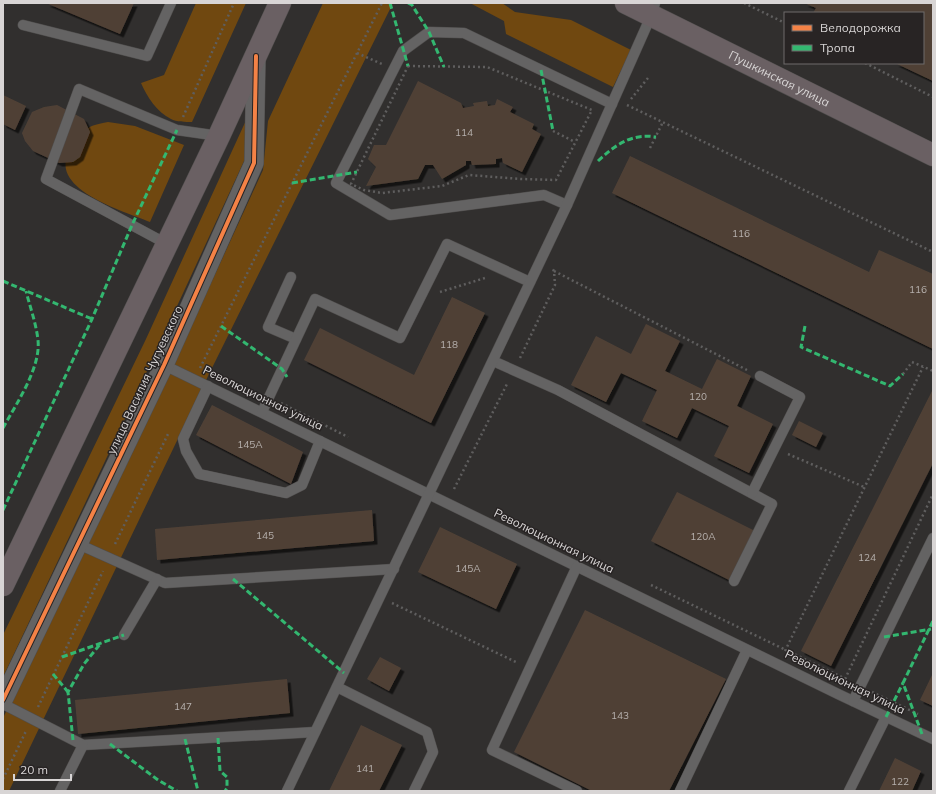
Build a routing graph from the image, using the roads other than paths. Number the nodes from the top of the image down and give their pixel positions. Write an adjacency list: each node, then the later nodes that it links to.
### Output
1 (171, 3): 5 (lane)
2 (280, 3): 6 (main road, улица Василия Чугуевского)
3 (626, 3): 4 (main road, Пушкинская улица)
4 (653, 9): 7 (lane); 9 (main road, Пушкинская улица)
5 (23, 25)
6 (256, 56): 8 (main road, улица Василия Чугуевского); 16 (street, улица Василия Чугуевского)
7 (613, 102): 10 (lane); 10 (lane)
8 (219, 136): 11 (main road, улица Василия Чугуевского); 11 (lane)
9 (933, 155)
10 (566, 208): 13 (lane)
11 (167, 244): 29 (main road, улица Василия Чугуевского)
12 (291, 277): 14 (lane)
13 (530, 282): 14 (lane); 15 (lane)
14 (296, 339): 19 (lane)
15 (493, 361): 21 (lane); 22 (lane)
16 (164, 365): 18 (lane, Революционная улица); 24 (street, улица Василия Чугуевского)
17 (760, 376): 21 (lane)
18 (208, 386): 19 (lane, Революционная улица); 20 (lane)
19 (262, 412): 20 (lane, Революционная улица)
20 (320, 441): 22 (lane, Революционная улица)
21 (752, 493): 28 (lane)
22 (429, 494): 25 (lane, Революционная улица); 26 (lane)
23 (933, 538): 34 (lane)
24 (78, 544): 27 (lane); 33 (street, улица Василия Чугуевского)
25 (577, 566): 31 (lane, Революционная улица); 43 (lane)
26 (394, 569): 27 (lane); 32 (lane)
27 (157, 579): 30 (lane)
28 (734, 581)
29 (3, 585)
30 (124, 635)
31 (747, 650): 34 (lane, Революционная улица); 44 (lane)
32 (337, 687): 37 (lane); 42 (lane)
33 (3, 700)
34 (853, 701): 36 (lane, Революционная улица)
35 (3, 704): 39 (lane)
36 (886, 717): 38 (lane, Революционная улица); 45 (lane)
37 (315, 732): 39 (lane); 41 (lane)
38 (933, 739)
39 (83, 745): 40 (lane)
40 (60, 791)
41 (287, 791)
42 (414, 791)
43 (577, 791)
44 (680, 791)
45 (849, 791)

